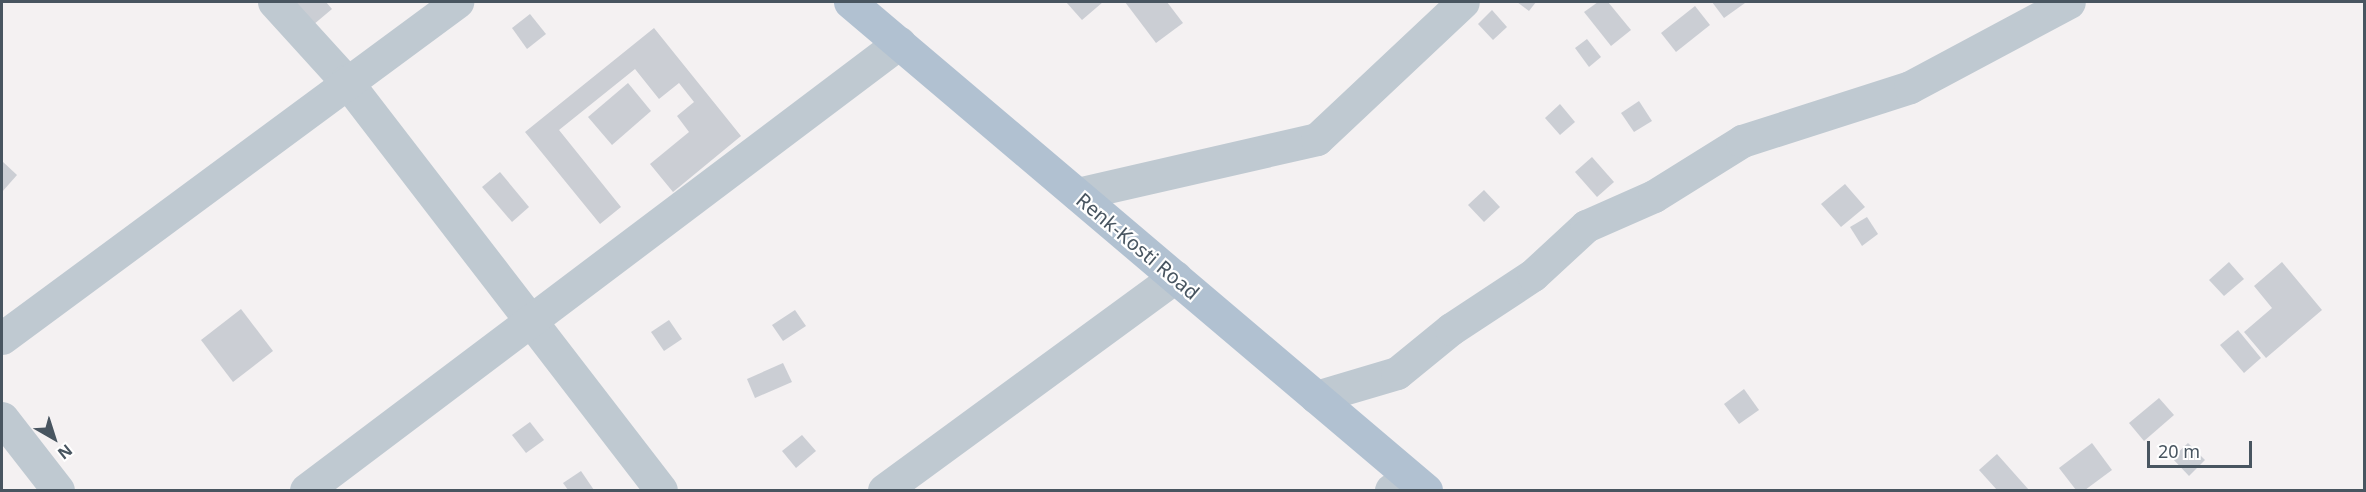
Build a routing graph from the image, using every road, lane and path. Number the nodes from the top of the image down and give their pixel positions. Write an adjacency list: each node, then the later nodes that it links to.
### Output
1 (274, 2): 7 (street)
2 (457, 2): 7 (street)
3 (850, 2): 6 (main road, Renk-Kosti Road)
4 (1463, 2): 8 (street)
5 (2068, 2): 12 (street)
6 (898, 43): 8 (main road, Renk-Kosti Road); 10 (street)
7 (346, 81): 10 (street); 11 (street)
8 (1077, 194): 9 (main road, Renk-Kosti Road)
9 (1175, 277): 12 (main road, Renk-Kosti Road); 18 (street)
10 (529, 320): 16 (street); 17 (street)
11 (2, 338)
12 (1316, 397): 14 (main road, Renk-Kosti Road)
13 (2, 418): 15 (street)
14 (1409, 486)
15 (58, 490)
16 (306, 490)
17 (661, 490)
18 (884, 490)

